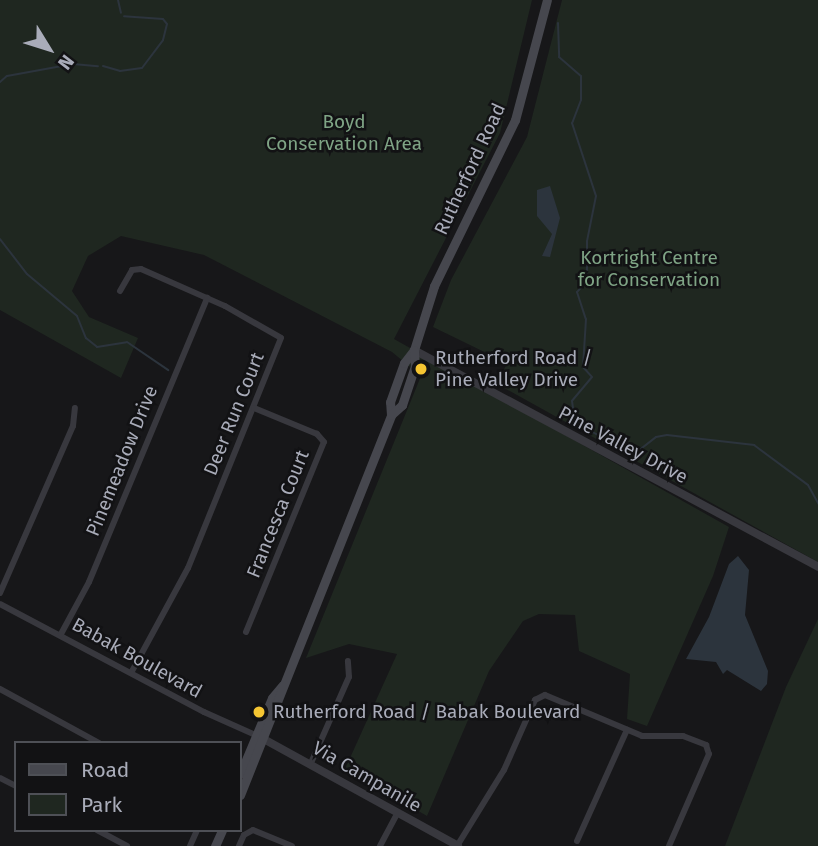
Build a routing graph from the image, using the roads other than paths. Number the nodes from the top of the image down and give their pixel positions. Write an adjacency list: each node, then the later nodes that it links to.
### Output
1 (547, 0): 4 (main road, Rutherford Road)
2 (120, 290): 3 (street, Deer Run Court)
3 (207, 298): 6 (street, Deer Run Court); 11 (street, Pinemeadow Drive)
4 (414, 350): 7 (street, Pine Valley Drive); 16 (main road, Rutherford Road)
5 (75, 408): 8 (street)
6 (254, 408): 10 (street, Francesca Court); 13 (street, Deer Run Court)
7 (818, 567)
8 (0, 593)
9 (0, 604): 11 (street, Babak Boulevard)
10 (246, 632)
11 (61, 634): 13 (street, Babak Boulevard)
12 (348, 661): 18 (street)
13 (131, 673): 16 (street, Babak Boulevard)
14 (0, 689): 17 (street)
15 (627, 730): 23 (street); 28 (street); 29 (street)
16 (260, 737): 18 (street, Via Campanile); 19 (main road, Rutherford Road); 20 (main road, Rutherford Road)
17 (95, 741)
18 (311, 763): 21 (street, Via Campanile)
19 (242, 770)
20 (242, 789)
21 (397, 814): 27 (street); 28 (street, Via Campanile)
22 (101, 832): 24 (street)
23 (578, 841)
24 (127, 846)
25 (239, 846): 26 (street)
26 (292, 846)
27 (380, 846)
28 (458, 846)
29 (669, 846)

